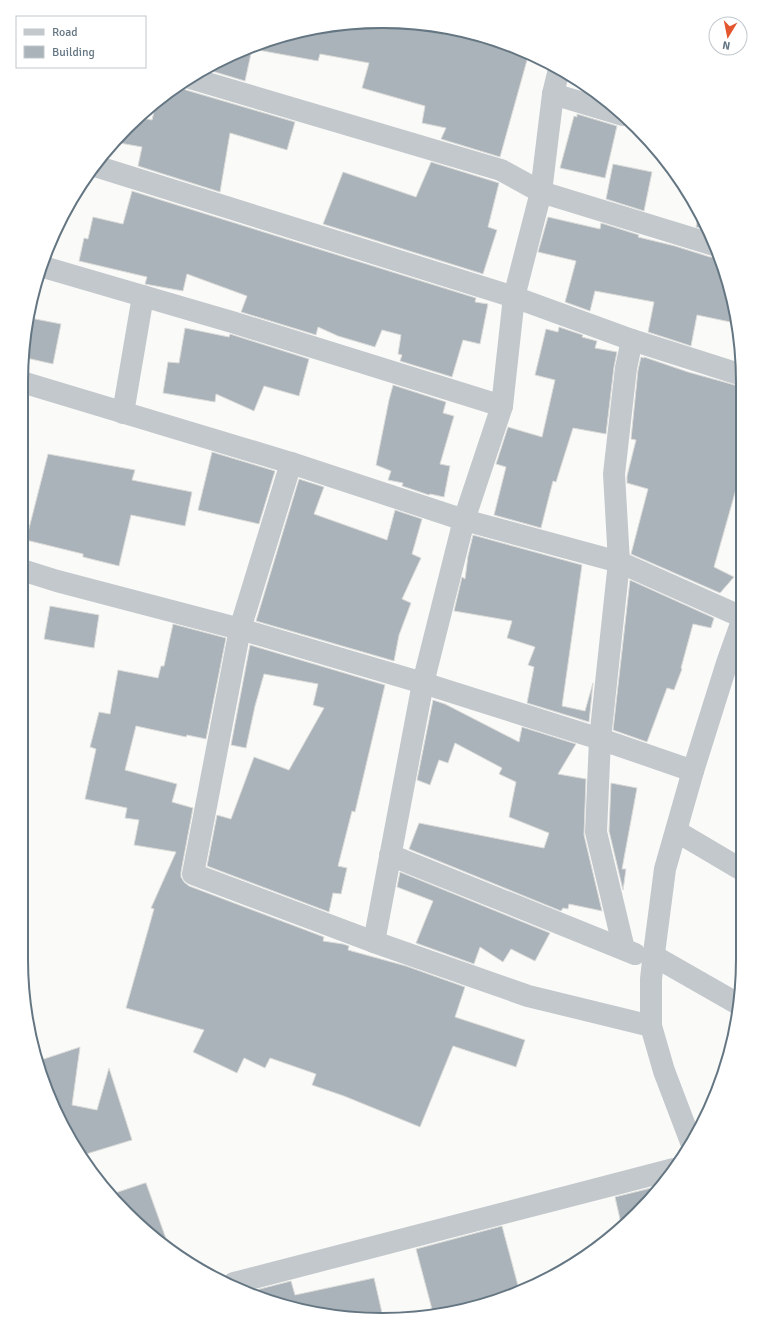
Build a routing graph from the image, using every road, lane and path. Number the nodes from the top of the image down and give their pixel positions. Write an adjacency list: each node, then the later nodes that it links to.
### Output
1 (558, 74): 3 (street)
2 (197, 80): 6 (street)
3 (553, 94): 4 (street); 6 (street)
4 (609, 111)
5 (100, 168): 10 (street)
6 (541, 192): 7 (street); 10 (street)
7 (707, 243)
8 (47, 268): 9 (street)
9 (143, 296): 14 (street); 15 (street)
10 (514, 297): 11 (street); 14 (street)
11 (632, 340): 12 (street); 18 (street)
12 (736, 373)
13 (28, 384): 15 (street)
14 (502, 406): 17 (street)
15 (123, 413): 16 (street)
16 (290, 463): 17 (street); 21 (street)
17 (464, 520): 18 (street); 23 (street)
18 (619, 562): 20 (street); 24 (street)
19 (28, 572): 21 (street)
20 (736, 614)
21 (240, 629): 23 (street); 29 (street)
22 (736, 638): 25 (street)
23 (423, 683): 24 (street); 27 (street)
24 (600, 739): 25 (street); 30 (street)
25 (693, 771): 26 (street)
26 (676, 832): 28 (street); 31 (street)
27 (390, 855): 29 (street); 30 (street)
28 (736, 867)
29 (374, 942): 33 (street)
30 (624, 949): 31 (street)
31 (653, 958): 32 (street); 33 (street)
32 (733, 1001)
33 (650, 1026): 34 (street)
34 (689, 1136)
35 (666, 1171): 36 (street)
36 (238, 1282)

